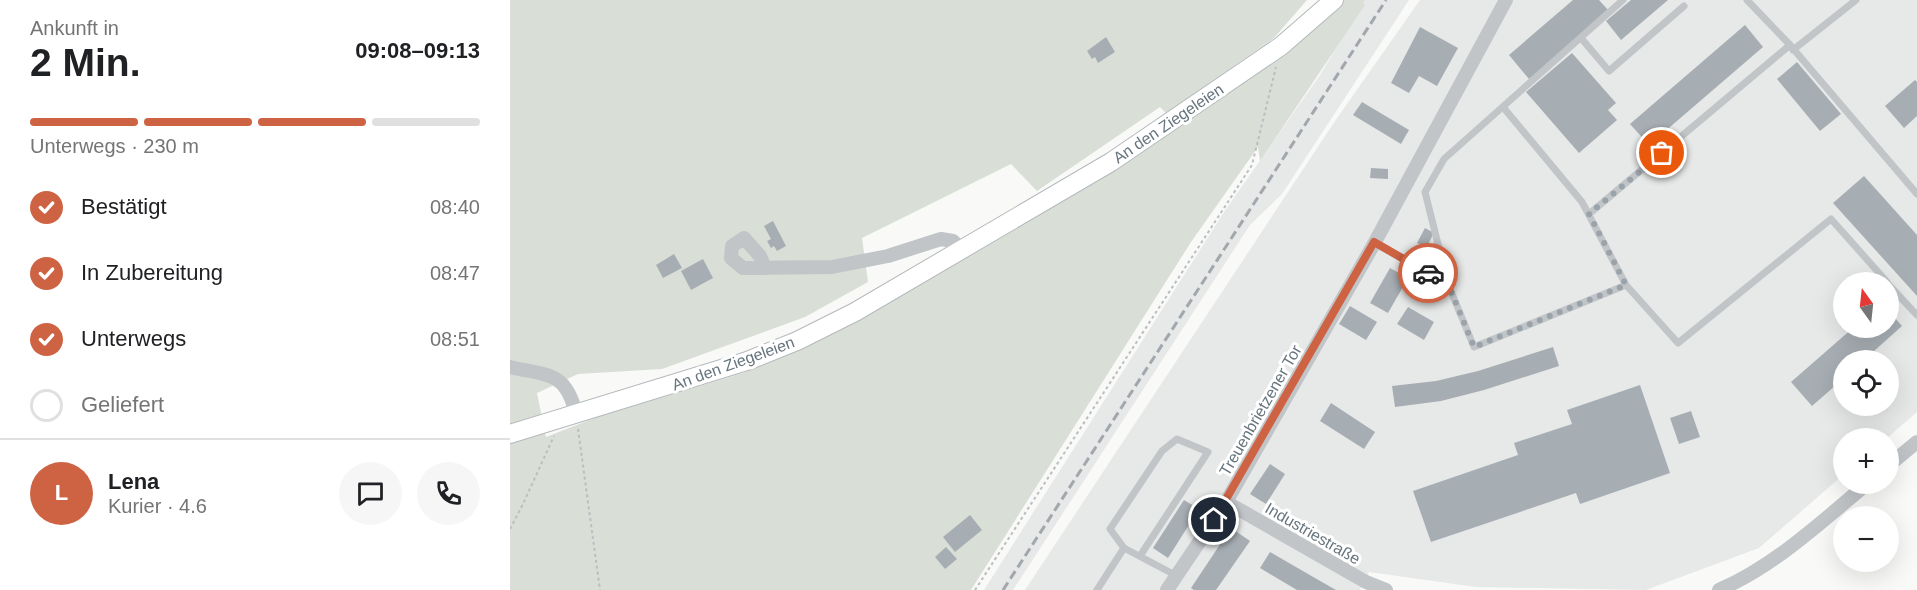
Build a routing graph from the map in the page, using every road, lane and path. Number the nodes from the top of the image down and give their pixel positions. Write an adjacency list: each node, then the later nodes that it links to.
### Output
1 (1334, 0): 8 (street, An den Ziegeleien)
2 (1506, 0): 13 (street, Treuenbrietzener Tor)
3 (1623, 0): 7 (lane)
4 (1747, 0): 9 (lane)
5 (1856, 0): 9 (lane)
6 (1684, 6): 7 (lane)
7 (1581, 38): 10 (lane)
8 (1281, 46): 14 (street, An den Ziegeleien); 34 (path)
9 (1791, 48): 11 (lane); 12 (lane)
10 (1503, 107): 12 (lane); 17 (lane)
11 (1917, 194)
12 (1589, 214): 18 (lane)
13 (1374, 242): 17 (lane); 27 (street, Treuenbrietzener Tor)
14 (962, 250): 15 (street); 22 (street, An den Ziegeleien)
15 (765, 268)
16 (1878, 272): 18 (lane)
17 (1448, 284): 18 (lane)
18 (1626, 285)
19 (1899, 295): 20 (lane)
20 (1917, 315)
21 (510, 367): 22 (street)
22 (569, 416): 23 (street, An den Ziegeleien); 28 (path); 33 (path)
23 (510, 434)
24 (1917, 442): 25 (street)
25 (1899, 457)
26 (1855, 494): 38 (street)
27 (1226, 502): 31 (street, Treuenbrietzener Tor); 32 (street, Industriestraße)
28 (510, 529)
29 (1124, 548): 30 (lane); 30 (lane); 35 (lane)
30 (1140, 556): 31 (lane)
31 (1177, 576): 36 (street, Treuenbrietzener Tor)
32 (1364, 586): 37 (street, Industriestraße)
33 (600, 590)
34 (975, 590)
35 (1097, 590)
36 (1167, 590)
37 (1386, 590)
38 (1719, 590)

